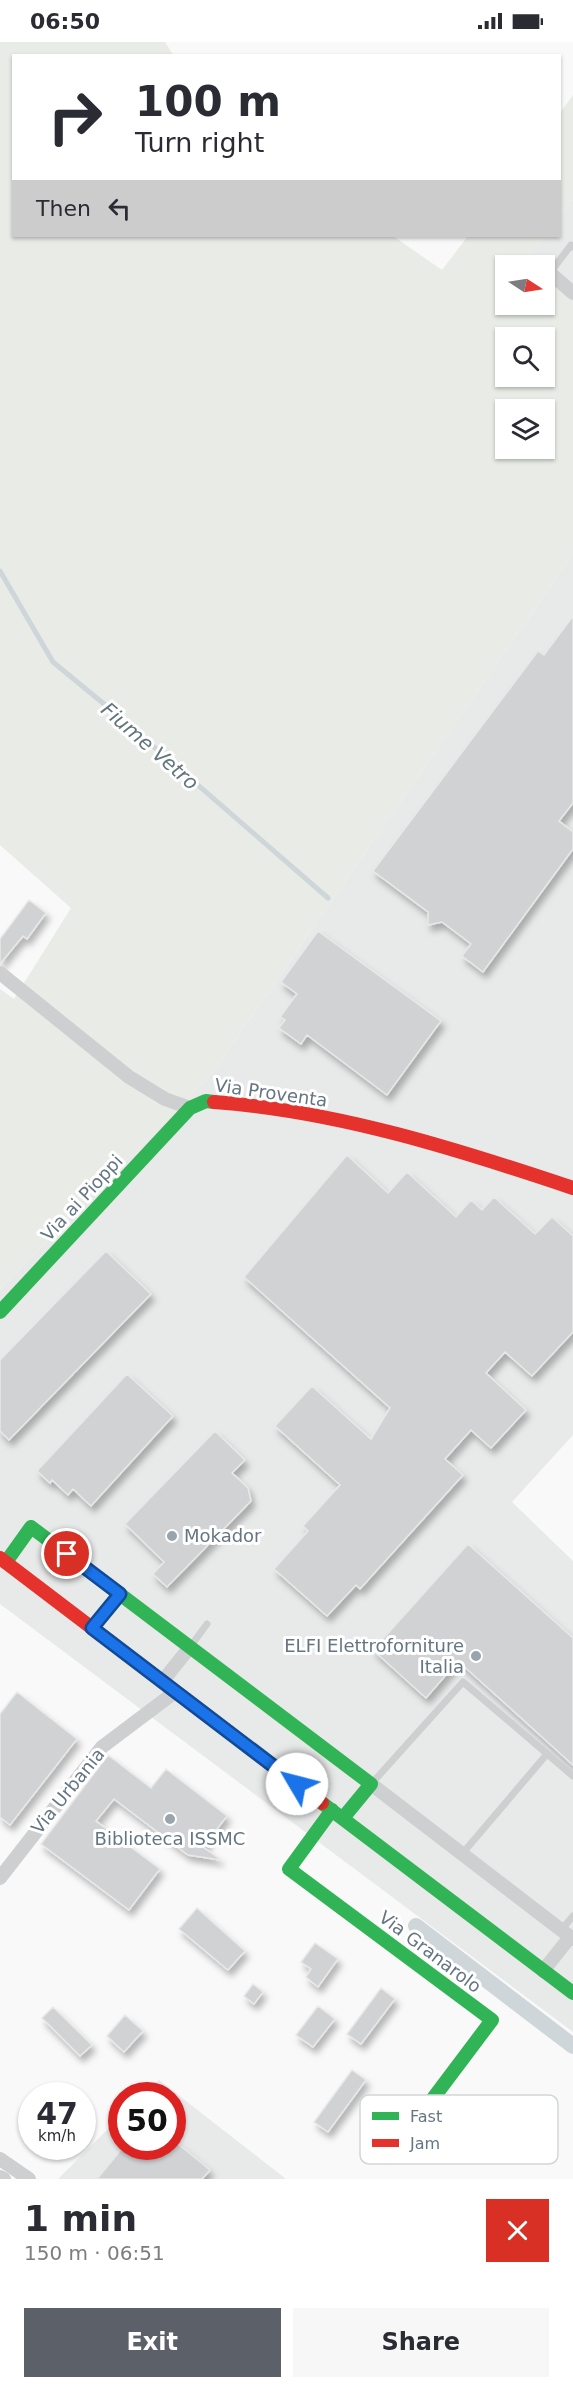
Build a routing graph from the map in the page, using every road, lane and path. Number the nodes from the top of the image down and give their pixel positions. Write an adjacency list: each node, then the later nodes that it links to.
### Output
1 (573, 247): 2 (lane)
2 (555, 266)
3 (555, 277): 4 (street)
4 (573, 293)
5 (0, 973): 6 (street, Via Proventa)
6 (190, 1108): 7 (street, Via Proventa); 8 (street, Via ai Pioppi)
7 (573, 1188)
8 (0, 1312)
9 (3, 1560): 10 (street); 12 (street)
10 (120, 1594): 12 (street); 13 (street)
11 (207, 1624): 13 (lane)
12 (92, 1628): 14 (street)
13 (190, 1647): 14 (street); 18 (street)
14 (162, 1682): 15 (street)
15 (175, 1692): 19 (street); 21 (street, Via Urbania)
16 (547, 1754): 17 (lane); 18 (lane); 20 (lane)
17 (573, 1776)
18 (371, 1784): 19 (street, Via Granarolo); 20 (street)
19 (338, 1814): 24 (street); 26 (street, Via Granarolo)
20 (462, 1854): 23 (street)
21 (0, 1878)
22 (573, 1916): 23 (lane)
23 (568, 1935): 24 (street)
24 (543, 1971): 25 (street)
25 (573, 1993)
26 (436, 2095)
27 (0, 2159): 28 (street)
28 (29, 2179)

